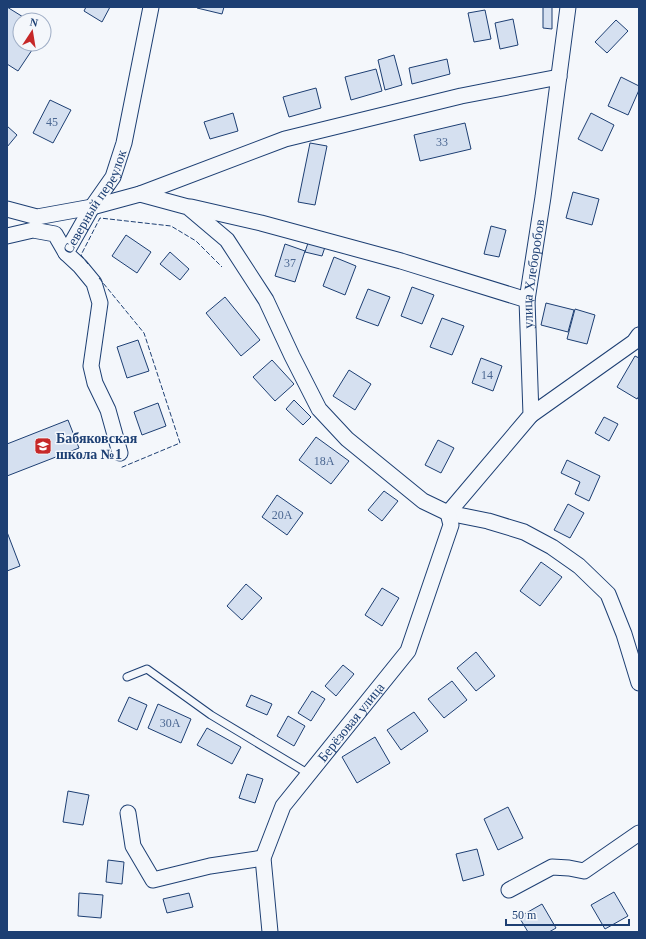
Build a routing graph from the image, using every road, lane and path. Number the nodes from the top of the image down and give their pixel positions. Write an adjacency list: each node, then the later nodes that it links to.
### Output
1 (151, 7): 6 (street, Северный переулок)
2 (568, 7): 3 (street, улица Хлеборобов)
3 (559, 77): 4 (street); 11 (street, улица Хлеборобов)
4 (140, 194): 5 (street); 6 (street)
5 (188, 207): 11 (street); 15 (street)
6 (92, 208): 8 (street); 10 (street, Северный переулок)
7 (7, 209): 8 (street)
8 (37, 217): 9 (street)
9 (7, 235): 10 (street)
10 (66, 253): 14 (street, Северный переулок)
11 (527, 300): 13 (street, улица Хлеборобов)
12 (639, 335): 13 (street)
13 (531, 415): 15 (street)
14 (120, 453)
15 (448, 513): 17 (street); 18 (street, Берёзовая улица)
16 (127, 677): 18 (lane)
17 (639, 683)
18 (309, 774): 21 (street, Берёзовая улица)
19 (128, 813): 21 (street)
20 (639, 833): 22 (street)
21 (263, 858): 23 (street, Берёзовая улица)
22 (509, 890)
23 (270, 932)

